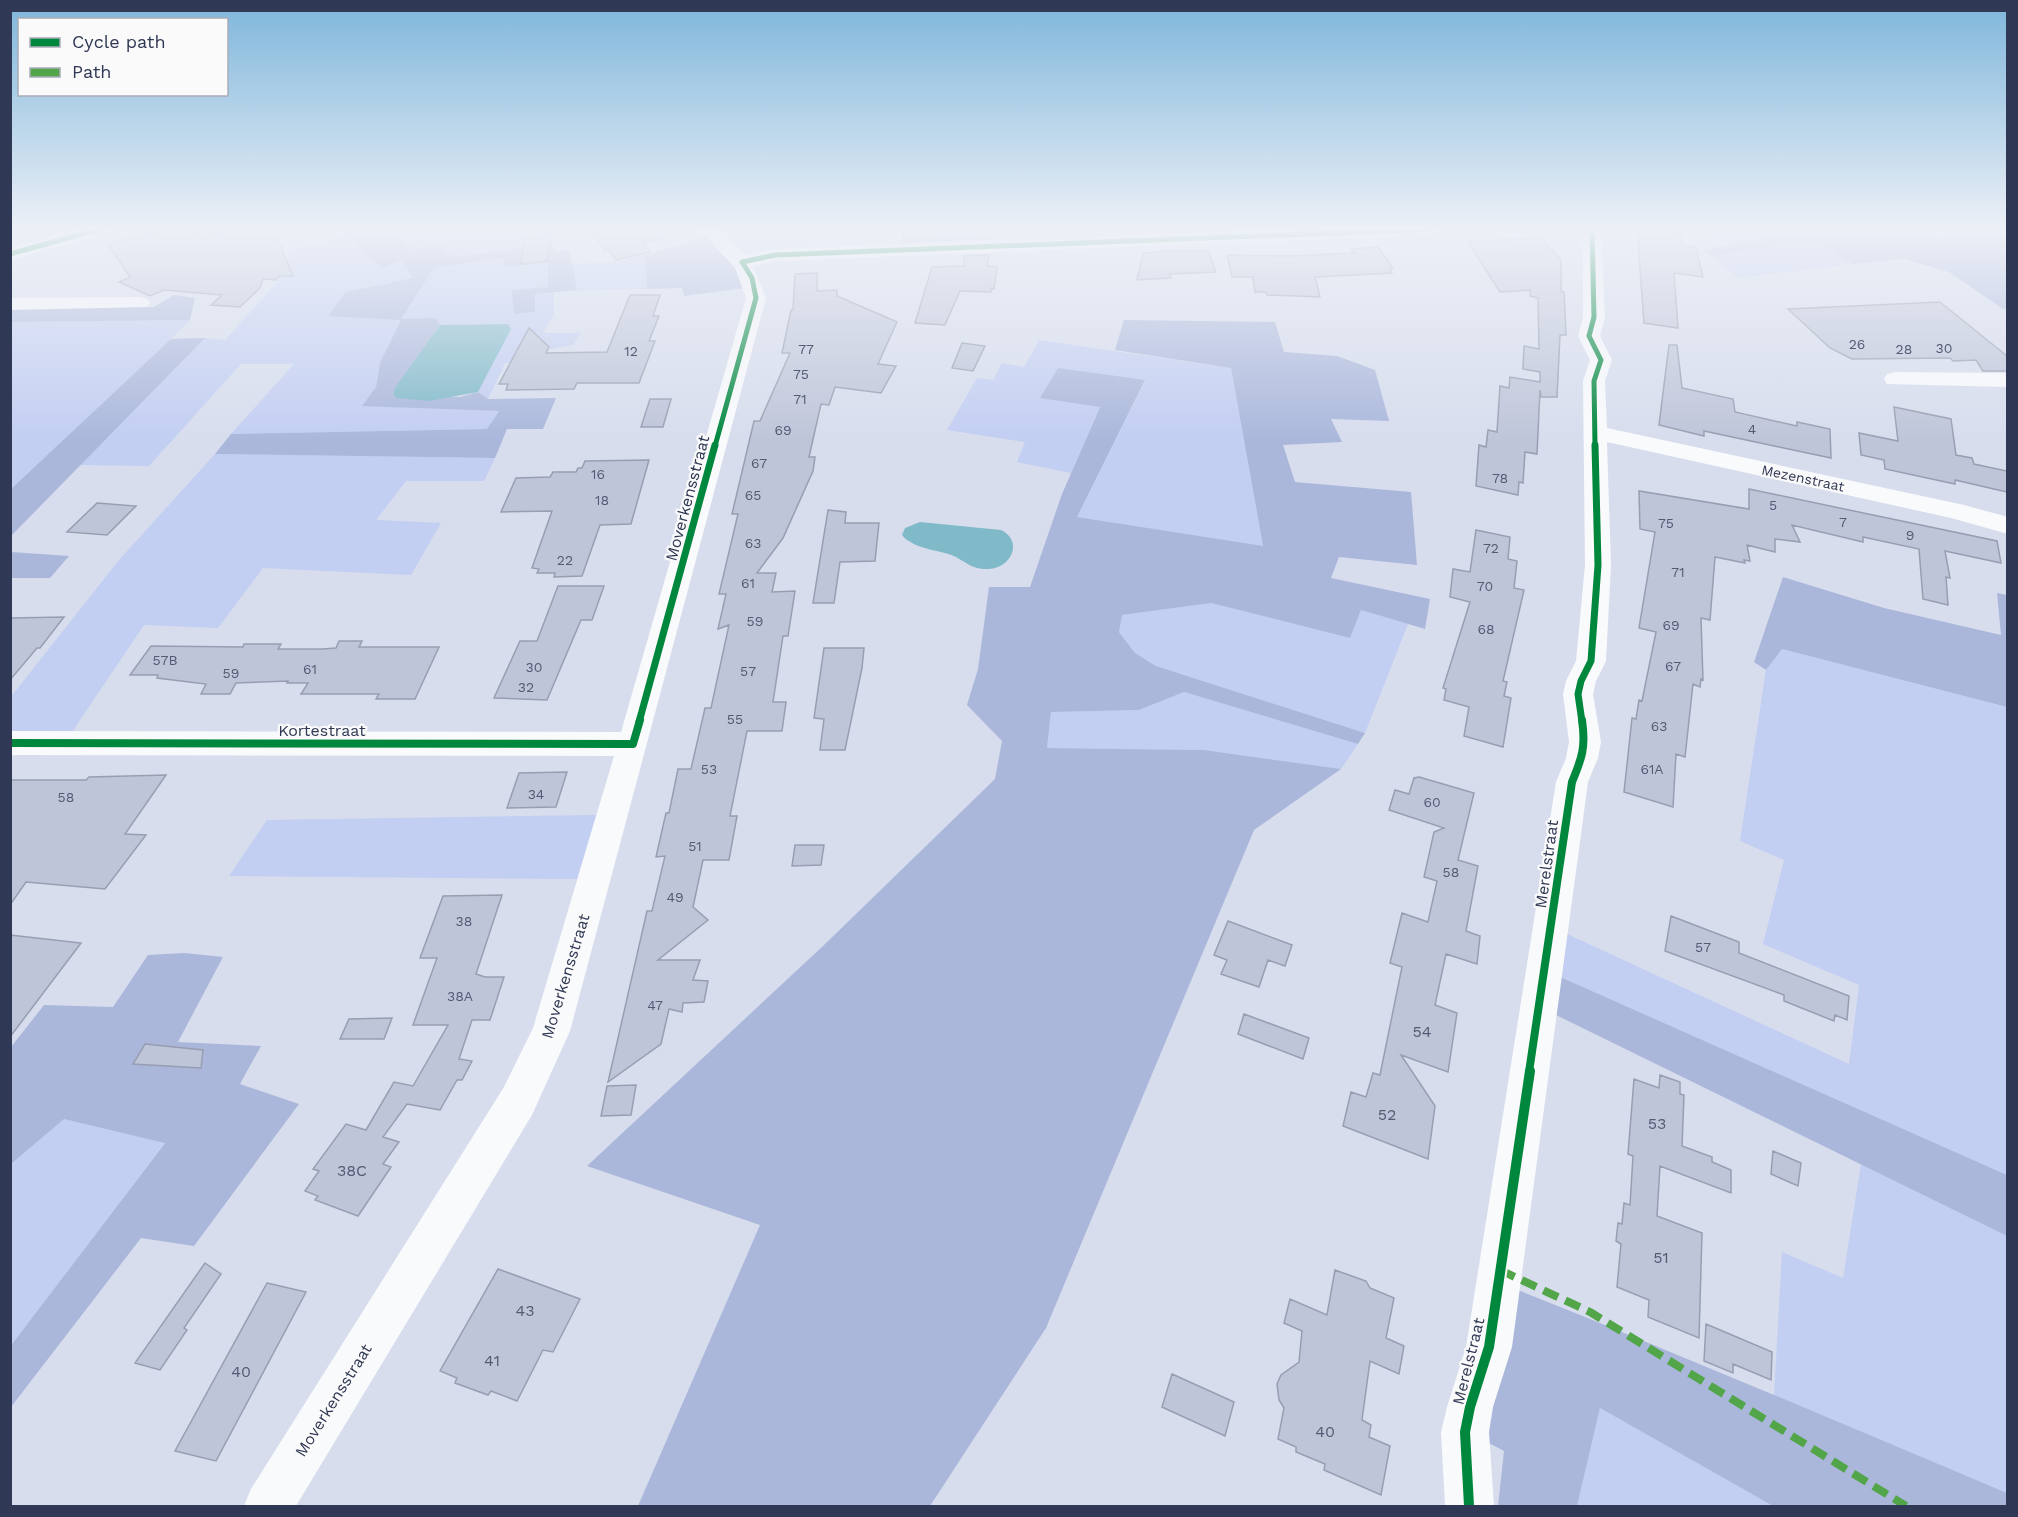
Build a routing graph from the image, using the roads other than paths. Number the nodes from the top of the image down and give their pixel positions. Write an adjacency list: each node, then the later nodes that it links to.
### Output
1 (756, 300): 10 (street, Moverkensstraat)
2 (1594, 300): 7 (street, Merelstraat)
3 (140, 303): 4 (street)
4 (10, 304)
5 (1895, 379): 6 (street)
6 (2007, 380)
7 (1597, 432): 8 (street, Mezenstraat); 12 (street, Merelstraat)
8 (2007, 526)
9 (10, 743): 10 (street, Kortestraat)
10 (633, 744): 11 (street, Moverkensstraat)
11 (268, 1506)
12 (1469, 1506)

